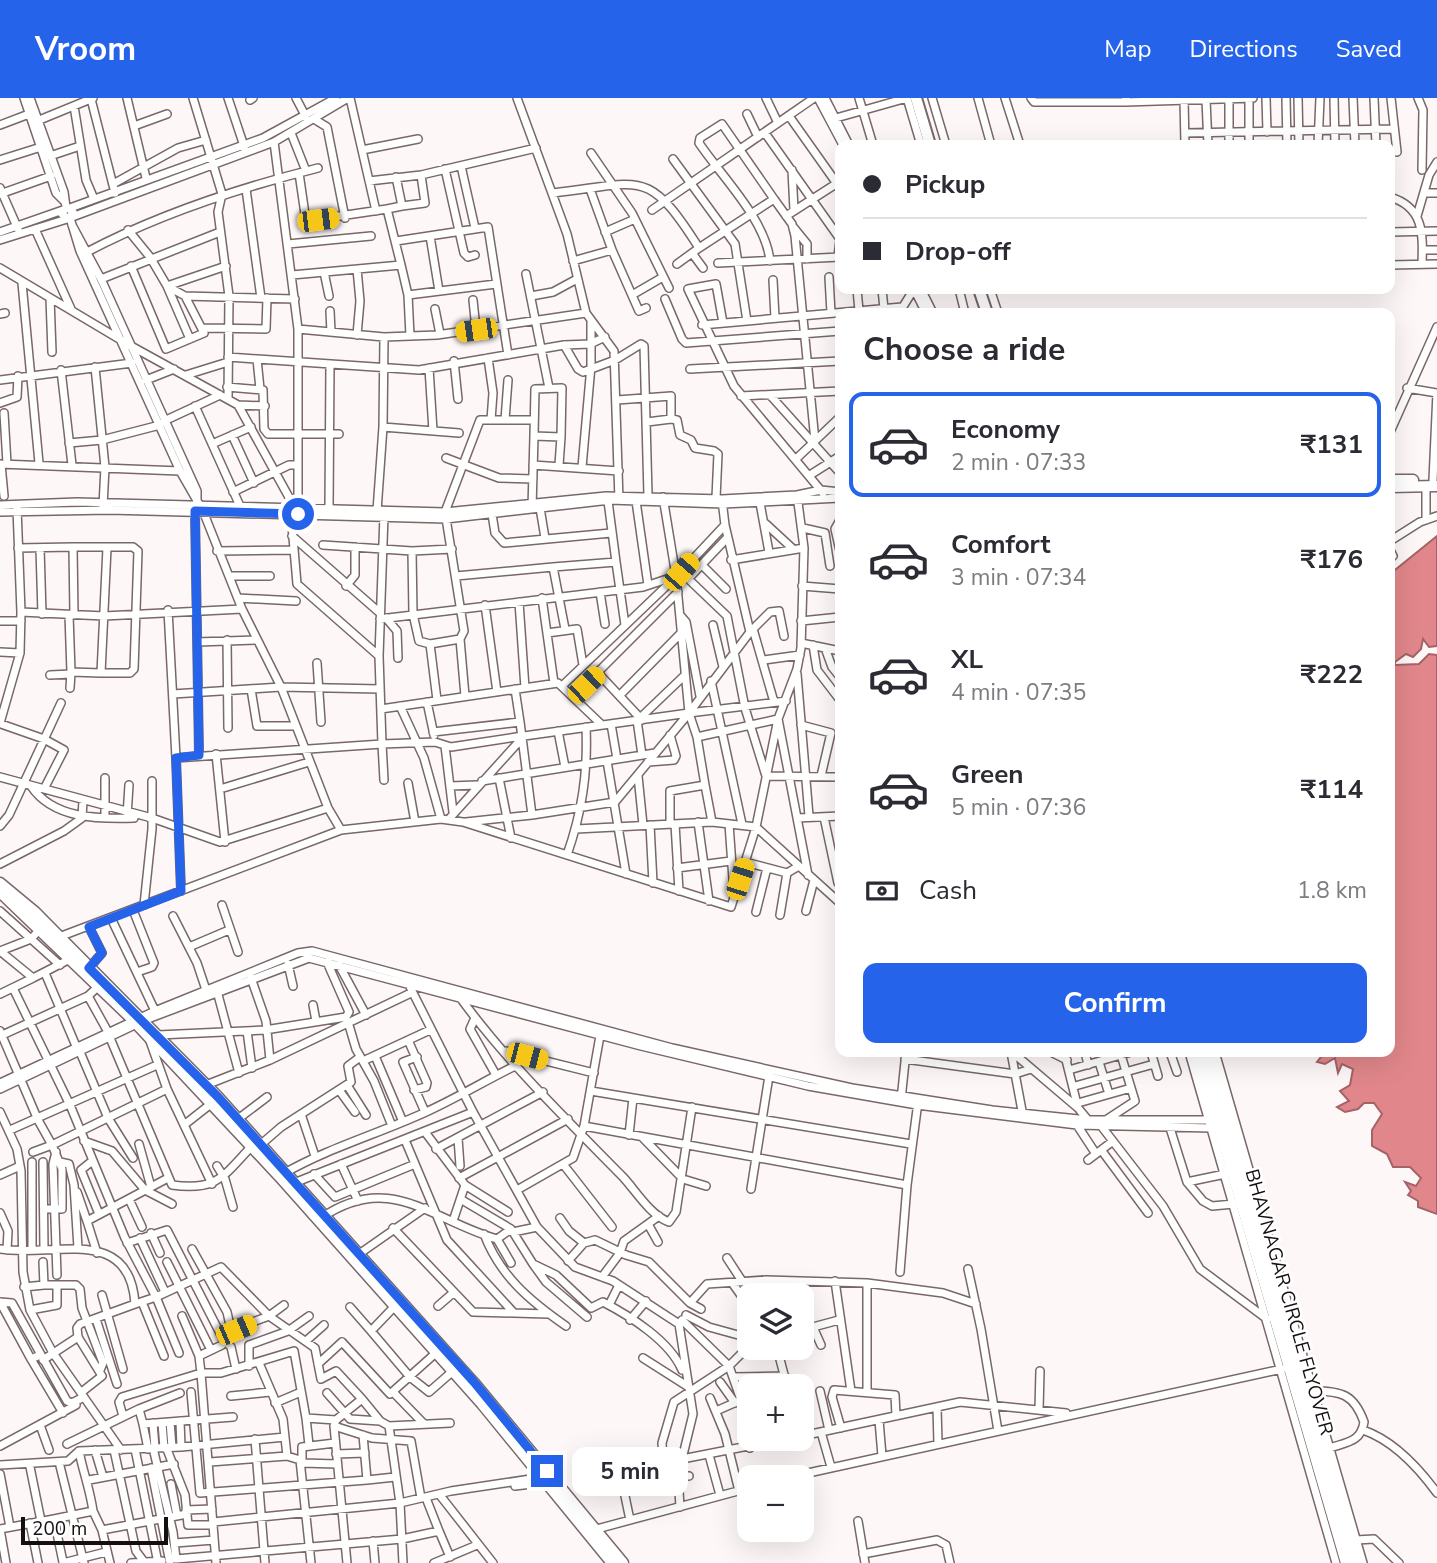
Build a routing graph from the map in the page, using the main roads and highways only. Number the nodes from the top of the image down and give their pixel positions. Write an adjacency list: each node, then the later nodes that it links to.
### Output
1 (916, 98): 3 (highway)
2 (924, 98): 4 (highway)
3 (929, 140)
4 (936, 140)
5 (1395, 480): 6 (main road)
6 (1433, 483): 7 (main road)
7 (1395, 487)
8 (0, 883): 10 (main road)
9 (0, 892): 10 (main road)
10 (101, 984): 11 (main road)
11 (153, 1036): 14 (main road); 14 (main road)
12 (1198, 1057): 22 (highway, BHAVNAGAR CIRCLE FLYOVER)
13 (1208, 1057): 23 (highway, BHAVNAGAR CIRCLE FLYOVER)
14 (256, 1147): 15 (main road)
15 (282, 1174): 16 (main road); 16 (main road)
16 (321, 1218): 17 (main road); 17 (main road)
17 (439, 1350): 18 (main road); 18 (main road)
18 (476, 1391): 19 (main road)
19 (590, 1530): 20 (main road); 21 (main road)
20 (612, 1563)
21 (624, 1563)
22 (1346, 1563)
23 (1355, 1563)

